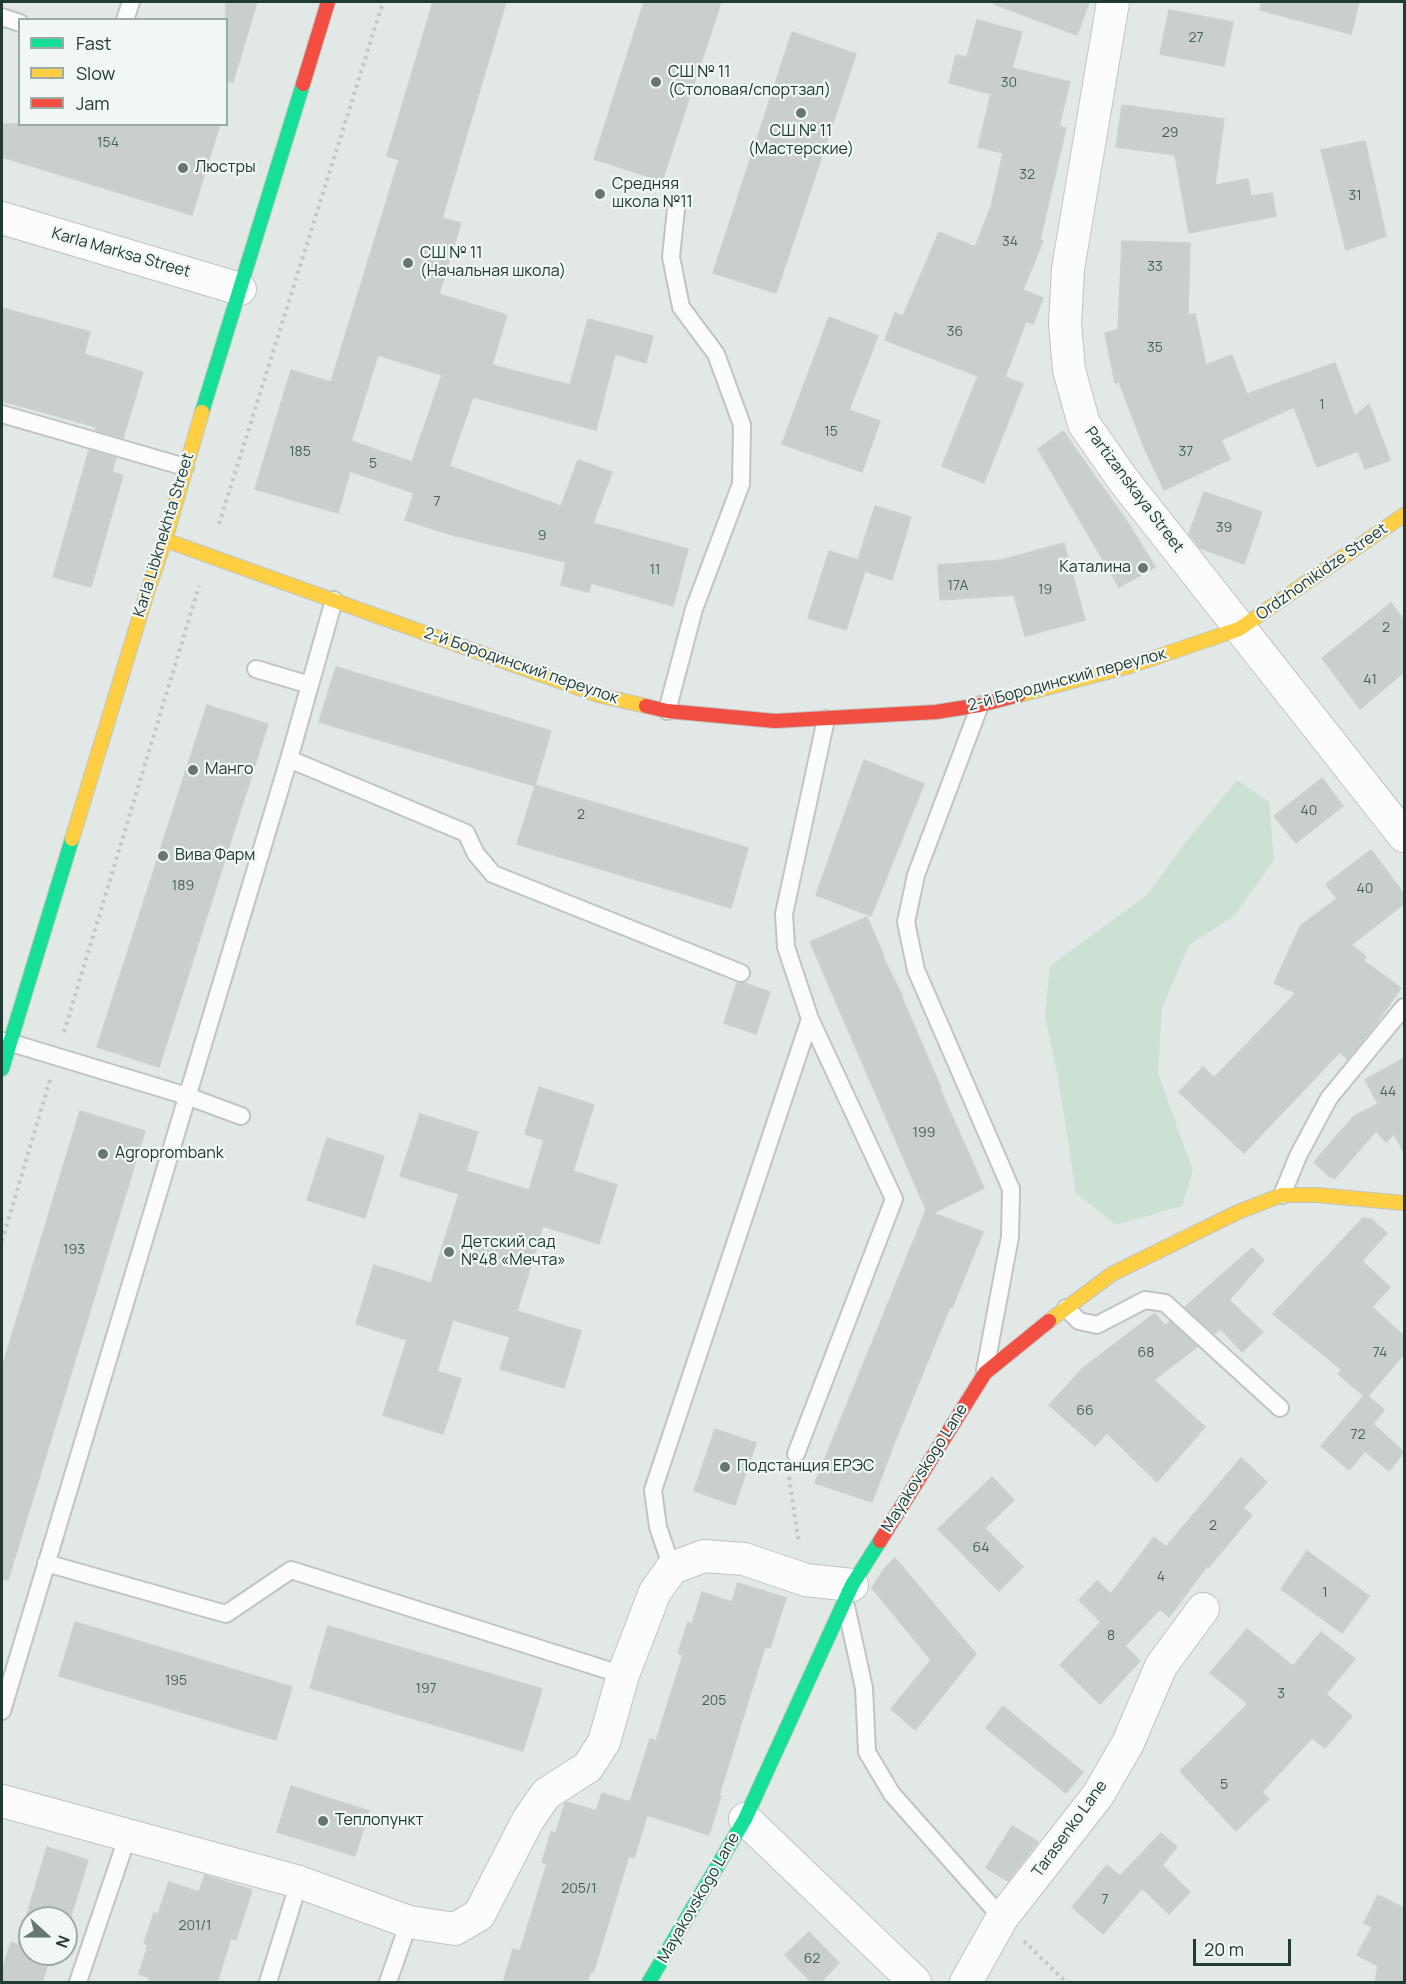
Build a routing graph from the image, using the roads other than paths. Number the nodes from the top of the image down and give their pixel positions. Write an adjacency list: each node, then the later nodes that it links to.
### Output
1 (131, 2): 5 (lane)
2 (328, 2): 9 (street, Karla Libknekhta Street)
3 (1113, 2): 15 (street, Partizanskaya Street)
4 (2, 17): 6 (lane)
5 (126, 18)
6 (18, 21)
7 (676, 209): 19 (lane)
8 (2, 218): 9 (street, Karla Marksa Street)
9 (240, 289): 11 (street, Karla Libknekhta Street)
10 (2, 414): 11 (lane)
11 (185, 467): 13 (street, Karla Libknekhta Street)
12 (1404, 515): 15 (street, Ordzhonikidze Street)
13 (165, 540): 14 (street, 2-й Бородинский переулок); 26 (street, Karla Libknekhta Street)
14 (334, 600): 17 (lane); 19 (street, 2-й Бородинский переулок)
15 (1239, 629): 18 (street, 2-й Бородинский переулок); 22 (street, Partizanskaya Street)
16 (256, 669): 17 (lane)
17 (310, 685): 21 (lane)
18 (980, 705): 20 (street, 2-й Бородинский переулок); 33 (lane)
19 (667, 711): 20 (street, 2-й Бородинский переулок)
20 (826, 719): 25 (lane)
21 (289, 759): 23 (lane); 28 (lane)
22 (1404, 836)
23 (741, 973)
24 (1404, 1007): 30 (lane)
25 (810, 1019): 35 (lane); 37 (lane)
26 (5, 1042): 27 (street, Karla Libknekhta Street); 28 (lane)
27 (2, 1069)
28 (187, 1096): 29 (lane); 36 (lane)
29 (241, 1116)
30 (1282, 1195): 31 (street, Mayakovskogo Lane); 32 (street, Mayakovskogo Lane)
31 (1404, 1203)
32 (1066, 1308): 33 (street, Mayakovskogo Lane); 34 (lane)
33 (985, 1373): 38 (street, Mayakovskogo Lane)
34 (1280, 1408)
35 (796, 1454)
36 (46, 1563): 40 (lane); 41 (lane)
37 (672, 1568): 38 (street); 40 (street)
38 (849, 1594): 43 (street, Mayakovskogo Lane); 46 (lane)
39 (1203, 1609): 46 (street, Tarasenko Lane)
40 (623, 1675): 47 (street)
41 (2, 1711)
42 (2, 1801): 44 (street)
43 (745, 1819): 51 (street, Mayakovskogo Lane); 52 (street)
44 (128, 1835): 45 (street); 48 (lane)
45 (299, 1882): 47 (street); 49 (lane)
46 (1002, 1918): 53 (street, Tarasenko Lane)
47 (410, 1922): 50 (lane)
48 (78, 1983)
49 (268, 1983)
50 (388, 1983)
51 (649, 1983)
52 (915, 1983)
53 (966, 1983)

